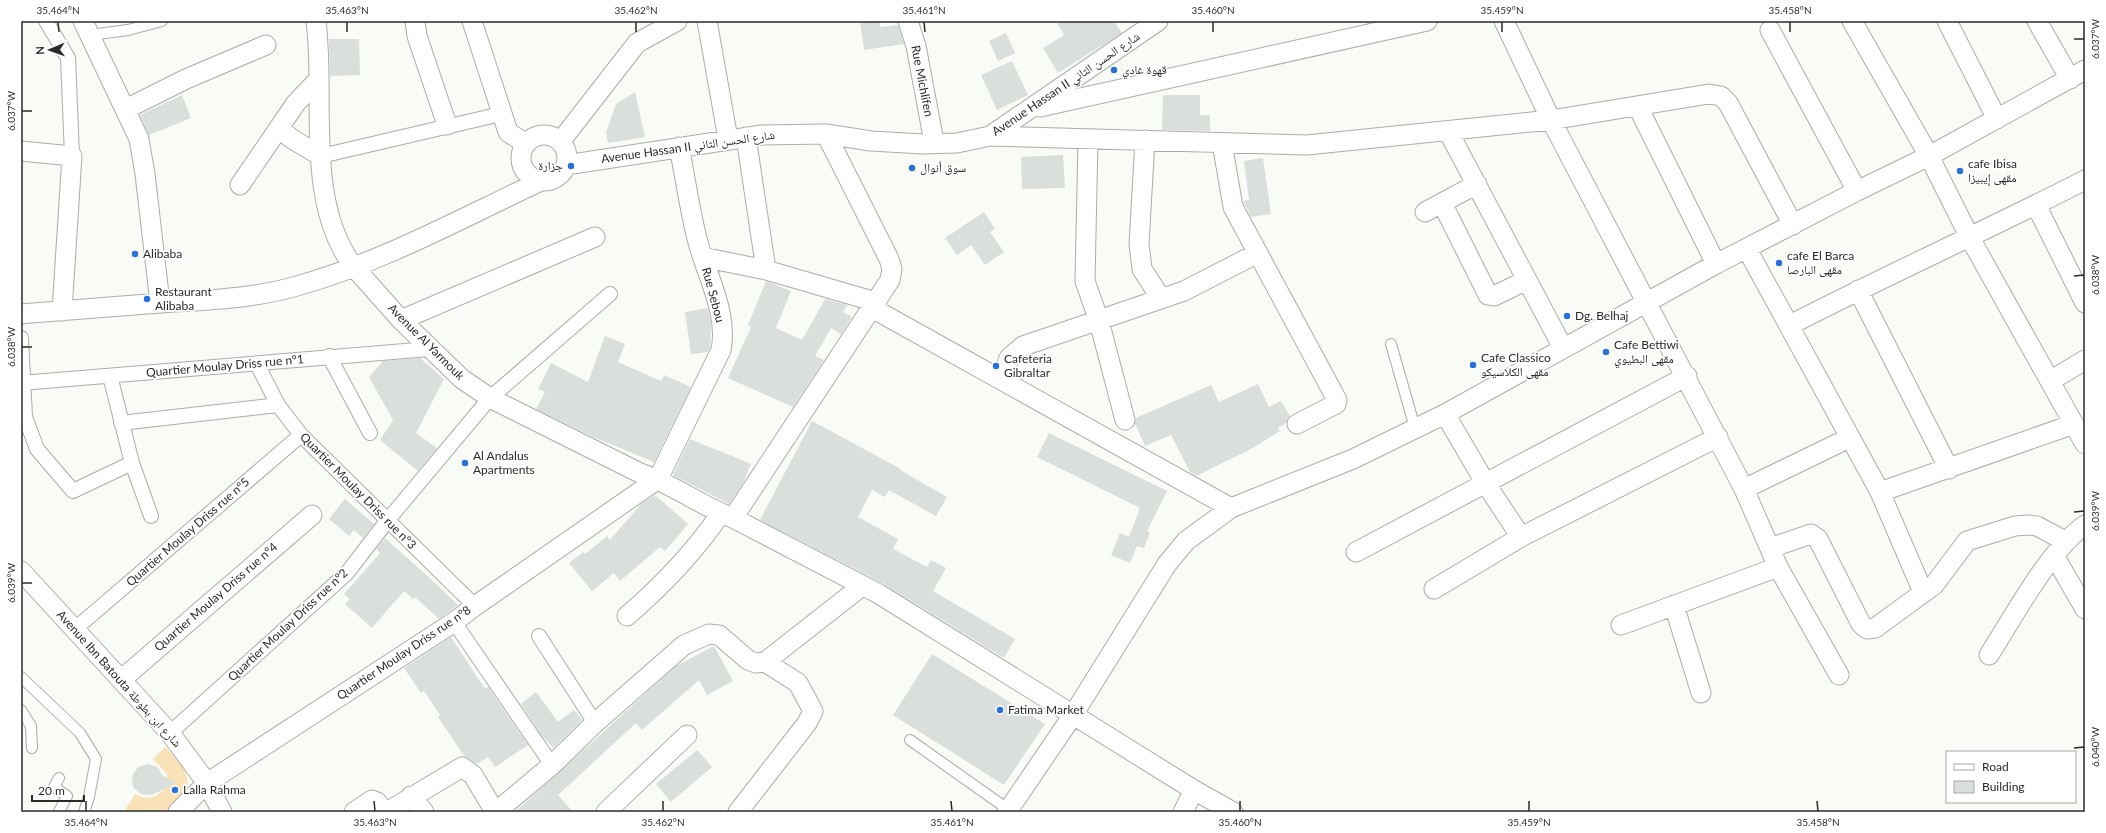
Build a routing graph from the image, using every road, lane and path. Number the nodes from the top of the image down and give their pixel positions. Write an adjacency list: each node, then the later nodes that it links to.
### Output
1 (46, 21): 43 (street)
2 (162, 21): 17 (lane)
3 (316, 21): 22 (street, Avenue Al Yarmouk)
4 (415, 21): 29 (street)
5 (472, 21): 26 (street)
6 (649, 21): 19 (street)
7 (677, 21): 19 (street)
8 (706, 21): 34 (street)
9 (908, 21): 38 (street, Rue Michlifen)
10 (1158, 21): 25 (street, Avenue Hassan II شارع الحسن الثاني)
11 (1427, 21): 16 (street)
12 (1504, 21): 28 (street)
13 (1852, 21): 45 (street)
14 (1947, 21): 27 (street)
15 (2037, 21): 21 (street)
16 (1373, 27): 25 (street)
17 (86, 28): 24 (street)
18 (1770, 30): 51 (street)
19 (637, 43): 37 (street)
20 (266, 45): 24 (street)
21 (2078, 75): 27 (street)
22 (319, 79): 30 (street); 44 (street, Avenue Al Yarmouk)
23 (1638, 107): 28 (street); 55 (street); 61 (street)
24 (126, 109): 69 (street)
25 (1030, 109): 33 (street, Avenue Hassan II شارع الحسن الثاني)
26 (501, 114): 29 (street); 40 (street)
27 (1997, 119): 45 (street)
28 (1550, 120): 31 (street); 70 (street)
29 (447, 126): 44 (street)
30 (280, 128): 44 (street); 50 (street)
31 (1448, 131): 39 (street); 49 (street)
32 (826, 134): 34 (street, Avenue Hassan II شارع الحسن الثاني); 38 (street, Avenue Hassan II شارع الحسن الثاني); 71 (street)
33 (990, 136): 35 (street); 38 (street, Avenue Hassan II شارع الحسن الثاني)
34 (737, 138): 41 (street, Avenue Hassan II شارع الحسن الثاني); 63 (street)
35 (1088, 138): 36 (street); 75 (street)
36 (1145, 140): 39 (street); 67 (street)
37 (560, 142): 40 (street); 46 (street)
38 (934, 142)
39 (1222, 143): 59 (street)
40 (526, 144): 48 (street)
41 (679, 147): 46 (street, Avenue Hassan II شارع الحسن الثاني); 60 (street, Rue Sebou)
42 (21, 151): 43 (street)
43 (72, 156): 72 (street)
44 (321, 156): 62 (street, Avenue Al Yarmouk)
45 (1929, 156): 51 (street); 57 (street)
46 (566, 164): 48 (street)
47 (2085, 180): 53 (street)
48 (541, 181): 62 (street)
49 (1477, 184): 52 (street); 64 (street)
50 (240, 185)
51 (1857, 191): 55 (street)
52 (1442, 203): 54 (street); 64 (street)
53 (2036, 205): 57 (street); 68 (street)
54 (1425, 212)
55 (1793, 225): 58 (street)
56 (595, 237): 74 (street)
57 (1970, 238): 65 (street); 87 (street)
58 (1747, 249): 61 (street); 76 (street)
59 (1258, 254): 67 (street); 95 (street)
60 (702, 255): 63 (street); 105 (street, Rue Sebou)
61 (1716, 264): 70 (street)
62 (353, 266): 69 (street); 74 (street, Avenue Al Yarmouk)
63 (766, 270): 71 (street)
64 (1527, 280): 79 (street)
65 (1858, 290): 76 (street); 104 (street)
66 (610, 294): 89 (street, Quartier Moulay Driss rue n°2)
67 (1160, 297): 75 (street)
68 (2085, 302)
69 (160, 303): 72 (street)
70 (1645, 303): 79 (street); 85 (street)
71 (874, 305): 86 (street); 111 (street)
72 (62, 311): 73 (street)
73 (21, 314)
74 (401, 320): 80 (street, Avenue Al Yarmouk)
75 (1099, 321): 86 (street); 93 (street)
76 (1790, 325): 101 (street)
77 (21, 338): 88 (street)
78 (1391, 344): 97 (lane)
79 (1563, 348): 91 (street)
80 (429, 349): 81 (street, Quartier Moulay Driss rue n°1); 89 (street, Avenue Al Yarmouk)
81 (329, 356): 83 (street, Quartier Moulay Driss rue n°1); 98 (street)
82 (2085, 360): 87 (street)
83 (257, 364): 84 (street, Quartier Moulay Driss rue n°1); 90 (street, Quartier Moulay Driss rue n°3)
84 (110, 376): 88 (street, Quartier Moulay Driss rue n°1); 94 (street)
85 (1687, 376): 100 (street); 106 (street)
86 (1002, 380): 109 (street)
87 (2050, 381): 96 (street)
88 (23, 383): 92 (street)
89 (490, 398): 105 (street, Avenue Al Yarmouk); 113 (street, Quartier Moulay Driss rue n°2)
90 (278, 405): 94 (street); 99 (street, Quartier Moulay Driss rue n°3)
91 (1445, 414): 97 (street); 106 (street)
92 (23, 418): 103 (street)
93 (1125, 420)
94 (121, 423): 103 (street)
95 (1297, 424)
96 (2074, 424): 102 (street); 104 (street)
97 (1415, 428): 109 (street)
98 (370, 432)
99 (301, 435): 113 (street, Quartier Moulay Driss rue n°3); 130 (street, Quartier Moulay Driss rue n°5)
100 (1718, 437): 107 (street); 115 (street)
101 (1849, 438): 107 (street); 108 (street)
102 (2085, 444)
103 (132, 463): 112 (street)
104 (1949, 469): 108 (street)
105 (658, 479): 111 (street, Avenue Al Yarmouk); 124 (street, Quartier Moulay Driss rue n°8)
106 (1486, 484): 115 (street); 118 (street)
107 (1744, 489): 116 (street)
108 (1880, 492): 123 (street)
109 (1231, 508): 139 (street)
110 (312, 515): 136 (street, Quartier Moulay Driss rue n°4)
111 (727, 515): 121 (street, Avenue Al Yarmouk); 127 (street)
112 (151, 516)
113 (387, 521): 124 (street, Quartier Moulay Driss rue n°3); 141 (street, Quartier Moulay Driss rue n°2)
114 (2085, 525): 117 (street)
115 (1521, 537): 122 (street)
116 (1770, 548): 119 (street); 123 (street)
117 (2060, 549): 123 (street); 126 (street); 132 (street)
118 (1356, 552)
119 (1778, 567): 125 (street); 134 (street)
120 (21, 571): 130 (street, Avenue Ibn Batouta شارع ابن بطوطة)
121 (862, 586): 133 (street); 139 (street, Avenue Al Yarmouk)
122 (1434, 589)
123 (1923, 592)
124 (474, 606): 128 (street, Quartier Moulay Driss rue n°8)
125 (1674, 606): 129 (street); 137 (street)
126 (2085, 609)
127 (627, 616)
128 (454, 622): 145 (street); 147 (street, Quartier Moulay Driss rue n°8)
129 (1621, 625)
130 (75, 629): 136 (street, Avenue Ibn Batouta شارع ابن بطوطة)
131 (539, 636): 140 (street)
132 (1989, 655)
133 (764, 662): 140 (street); 160 (street)
134 (1839, 675)
135 (21, 677): 153 (lane)
136 (122, 679): 141 (street, Avenue Ibn Batouta شارع ابن بطوطة)
137 (1701, 693)
138 (21, 710): 144 (lane)
139 (1073, 715): 148 (street, Avenue Al Yarmouk); 151 (street)
140 (595, 723): 145 (street)
141 (170, 733): 147 (street, Avenue Ibn Batouta شارع ابن بطوطة)
142 (686, 735): 159 (street)
143 (910, 740): 151 (lane)
144 (32, 748)
145 (552, 765): 150 (street)
146 (58, 778): 152 (lane)
147 (207, 782): 154 (street, Quartier Moulay Driss rue n°8); 155 (street, Avenue Ibn Batouta شارع ابن بطوطة)
148 (1194, 790): 161 (street); 162 (street, Avenue Al Yarmouk)
149 (411, 796): 150 (street); 157 (street); 158 (street)
150 (502, 810)
151 (1008, 811)
152 (59, 812)
153 (84, 812)
154 (178, 812)
155 (222, 812)
156 (354, 812): 157 (street)
157 (386, 812)
158 (424, 812)
159 (606, 812)
160 (738, 812)
161 (1183, 812)
162 (1233, 812)

